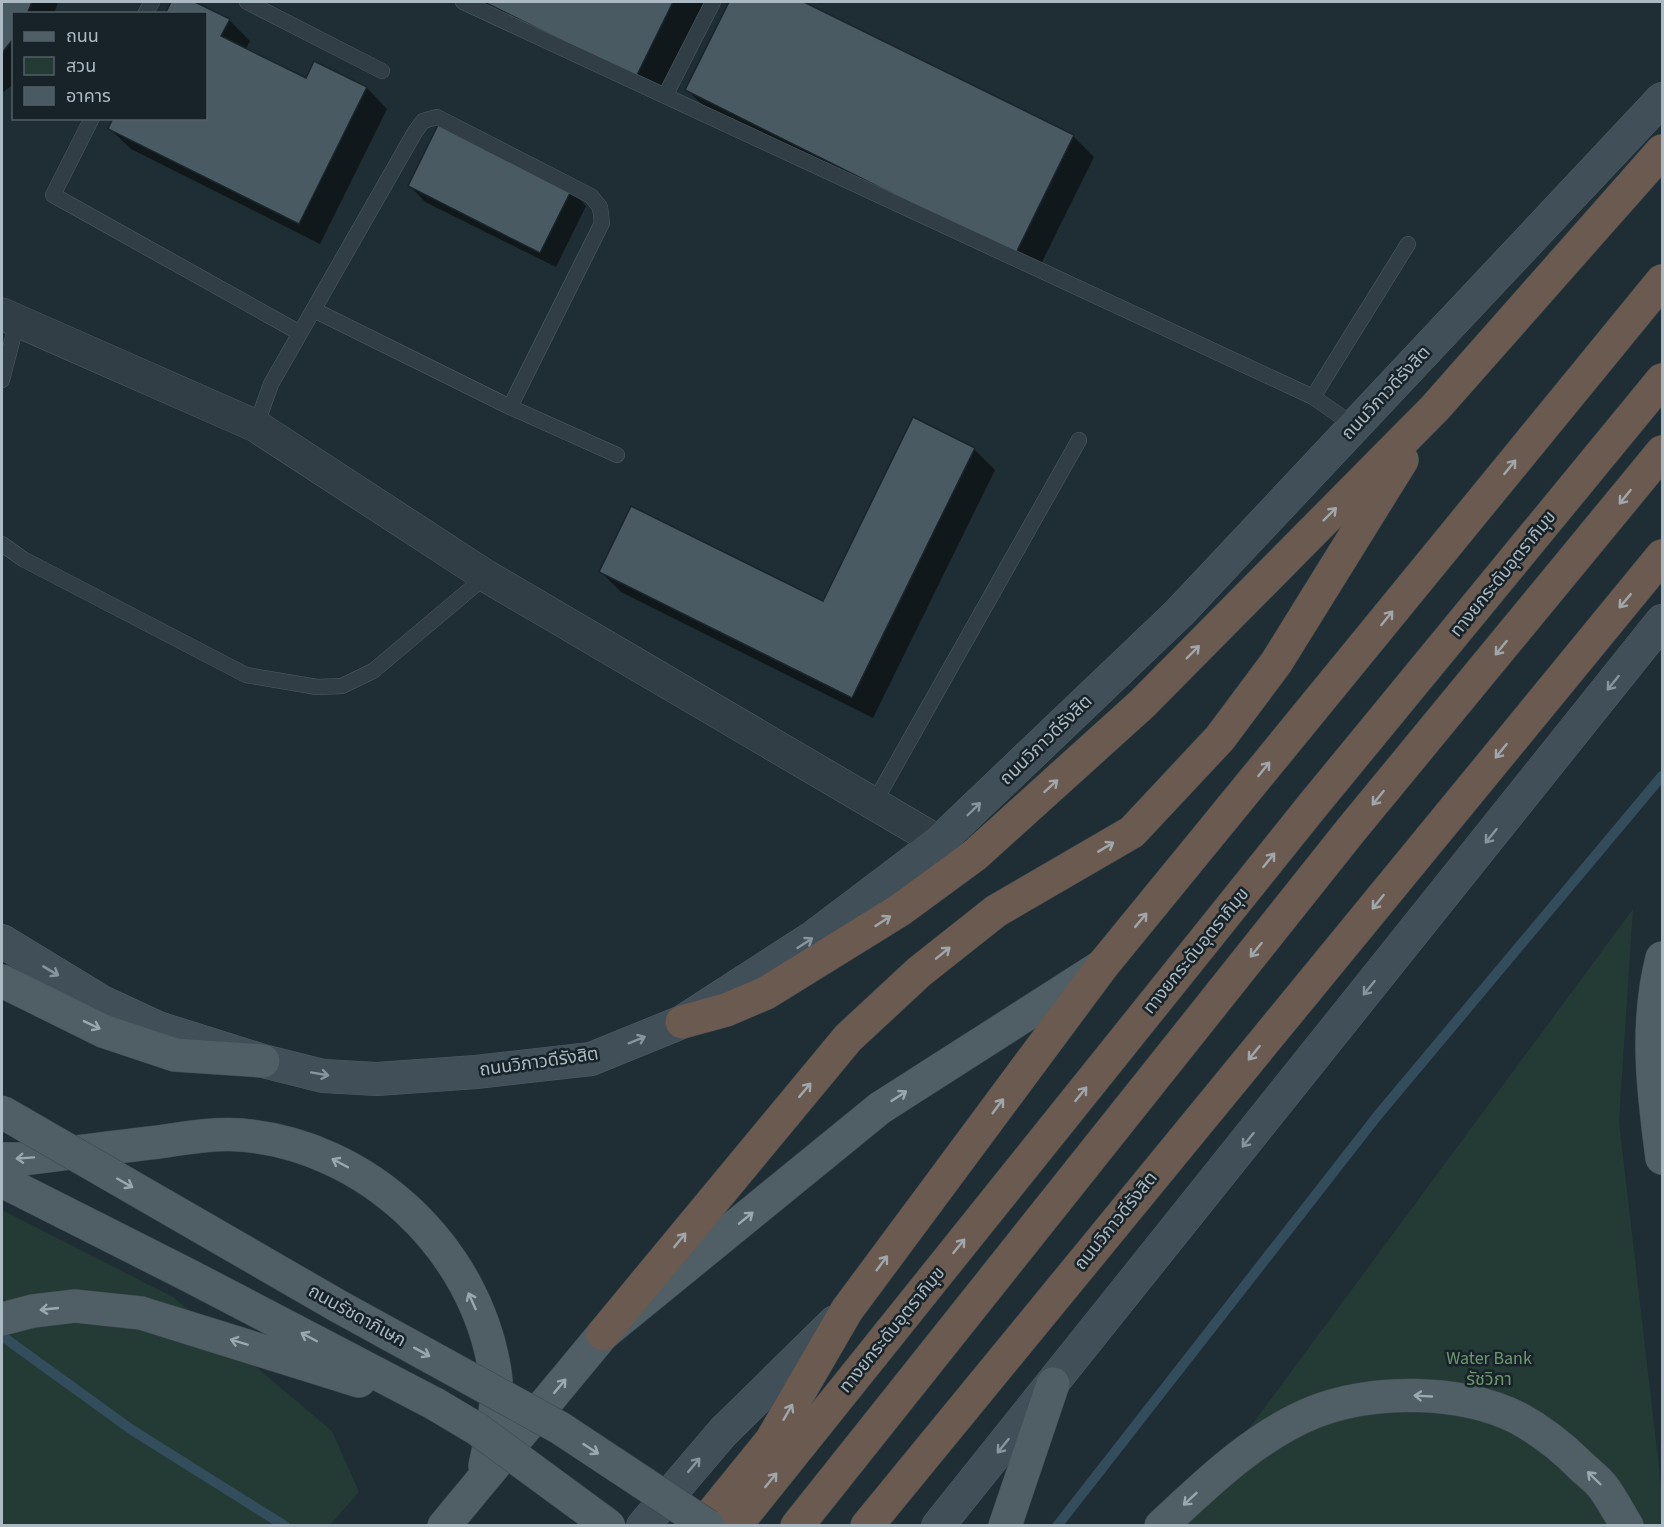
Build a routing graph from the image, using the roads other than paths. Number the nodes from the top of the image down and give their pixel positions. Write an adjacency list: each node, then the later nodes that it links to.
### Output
1 (247, 2): 4 (lane)
2 (463, 2): 5 (lane)
3 (712, 2): 5 (lane)
4 (382, 71)
5 (665, 96): 16 (lane)
6 (1662, 99): 20 (main road, ถนนวิภาวดีรังสิต)
7 (91, 120): 13 (lane)
8 (1662, 151): 18 (highway)
9 (1408, 244): 16 (lane)
10 (1662, 282): 32 (highway, one-way to 10)
11 (314, 310): 13 (lane); 17 (lane); 17 (lane)
12 (9, 318): 14 (lane); 19 (street)
13 (300, 333): 19 (lane)
14 (2, 380)
15 (1662, 380): 51 (highway, ทางยกระดับอุตราภิมุข, one-way to 15)
16 (1313, 397): 20 (lane)
17 (510, 407): 23 (lane)
18 (1435, 408): 34 (highway, one-way to 18); 42 (highway, one-way to 18)
19 (256, 426): 26 (street)
20 (1354, 426): 29 (main road, ถนนวิภาวดีรังสิต, one-way to 20)
21 (1079, 440): 28 (lane)
22 (1662, 452): 52 (highway, one-way to 52)
23 (616, 455)
24 (2, 544): 26 (lane)
25 (1662, 556): 53 (highway, ถนนวิภาวดีรังสิต, one-way to 53)
26 (486, 576): 28 (street)
27 (1662, 621): 43 (main road, one-way to 43)
28 (873, 806): 29 (street)
29 (939, 842): 34 (main road, ถนนวิภาวดีรังสิต, one-way to 29)
30 (2, 941): 35 (main road, ถนนวิภาวดีรังสิต, one-way to 35)
31 (1662, 958): 37 (main road)
32 (1103, 965): 40 (highway, one-way to 32); 42 (main road, one-way to 32)
33 (2, 981): 35 (main road, one-way to 35)
34 (682, 1022): 35 (main road, ถนนวิภาวดีรังสิต, one-way to 34)
35 (263, 1061)
36 (2, 1112): 50 (main road, ถนนรัชดาภิเษก, one-way to 50, bridge)
37 (1662, 1158)
38 (2, 1159): 45 (main road, one-way to 38)
39 (2, 1181): 44 (main road, one-way to 39)
40 (847, 1310): 48 (main road, one-way to 40); 49 (highway, one-way to 40)
41 (2, 1319): 44 (main road, one-way to 41)
42 (603, 1334): 45 (main road, one-way to 42)
43 (1053, 1384): 54 (main road, one-way to 54); 55 (main road)
44 (435, 1404): 47 (main road, bridge)
45 (483, 1480): 46 (main road)
46 (444, 1526)
47 (609, 1526)
48 (643, 1526)
49 (702, 1526)
50 (708, 1526)
51 (735, 1526)
52 (797, 1526)
53 (867, 1526)
54 (938, 1526)
55 (1005, 1526)
56 (1161, 1526): 57 (main road, one-way to 56)
57 (1627, 1526)

